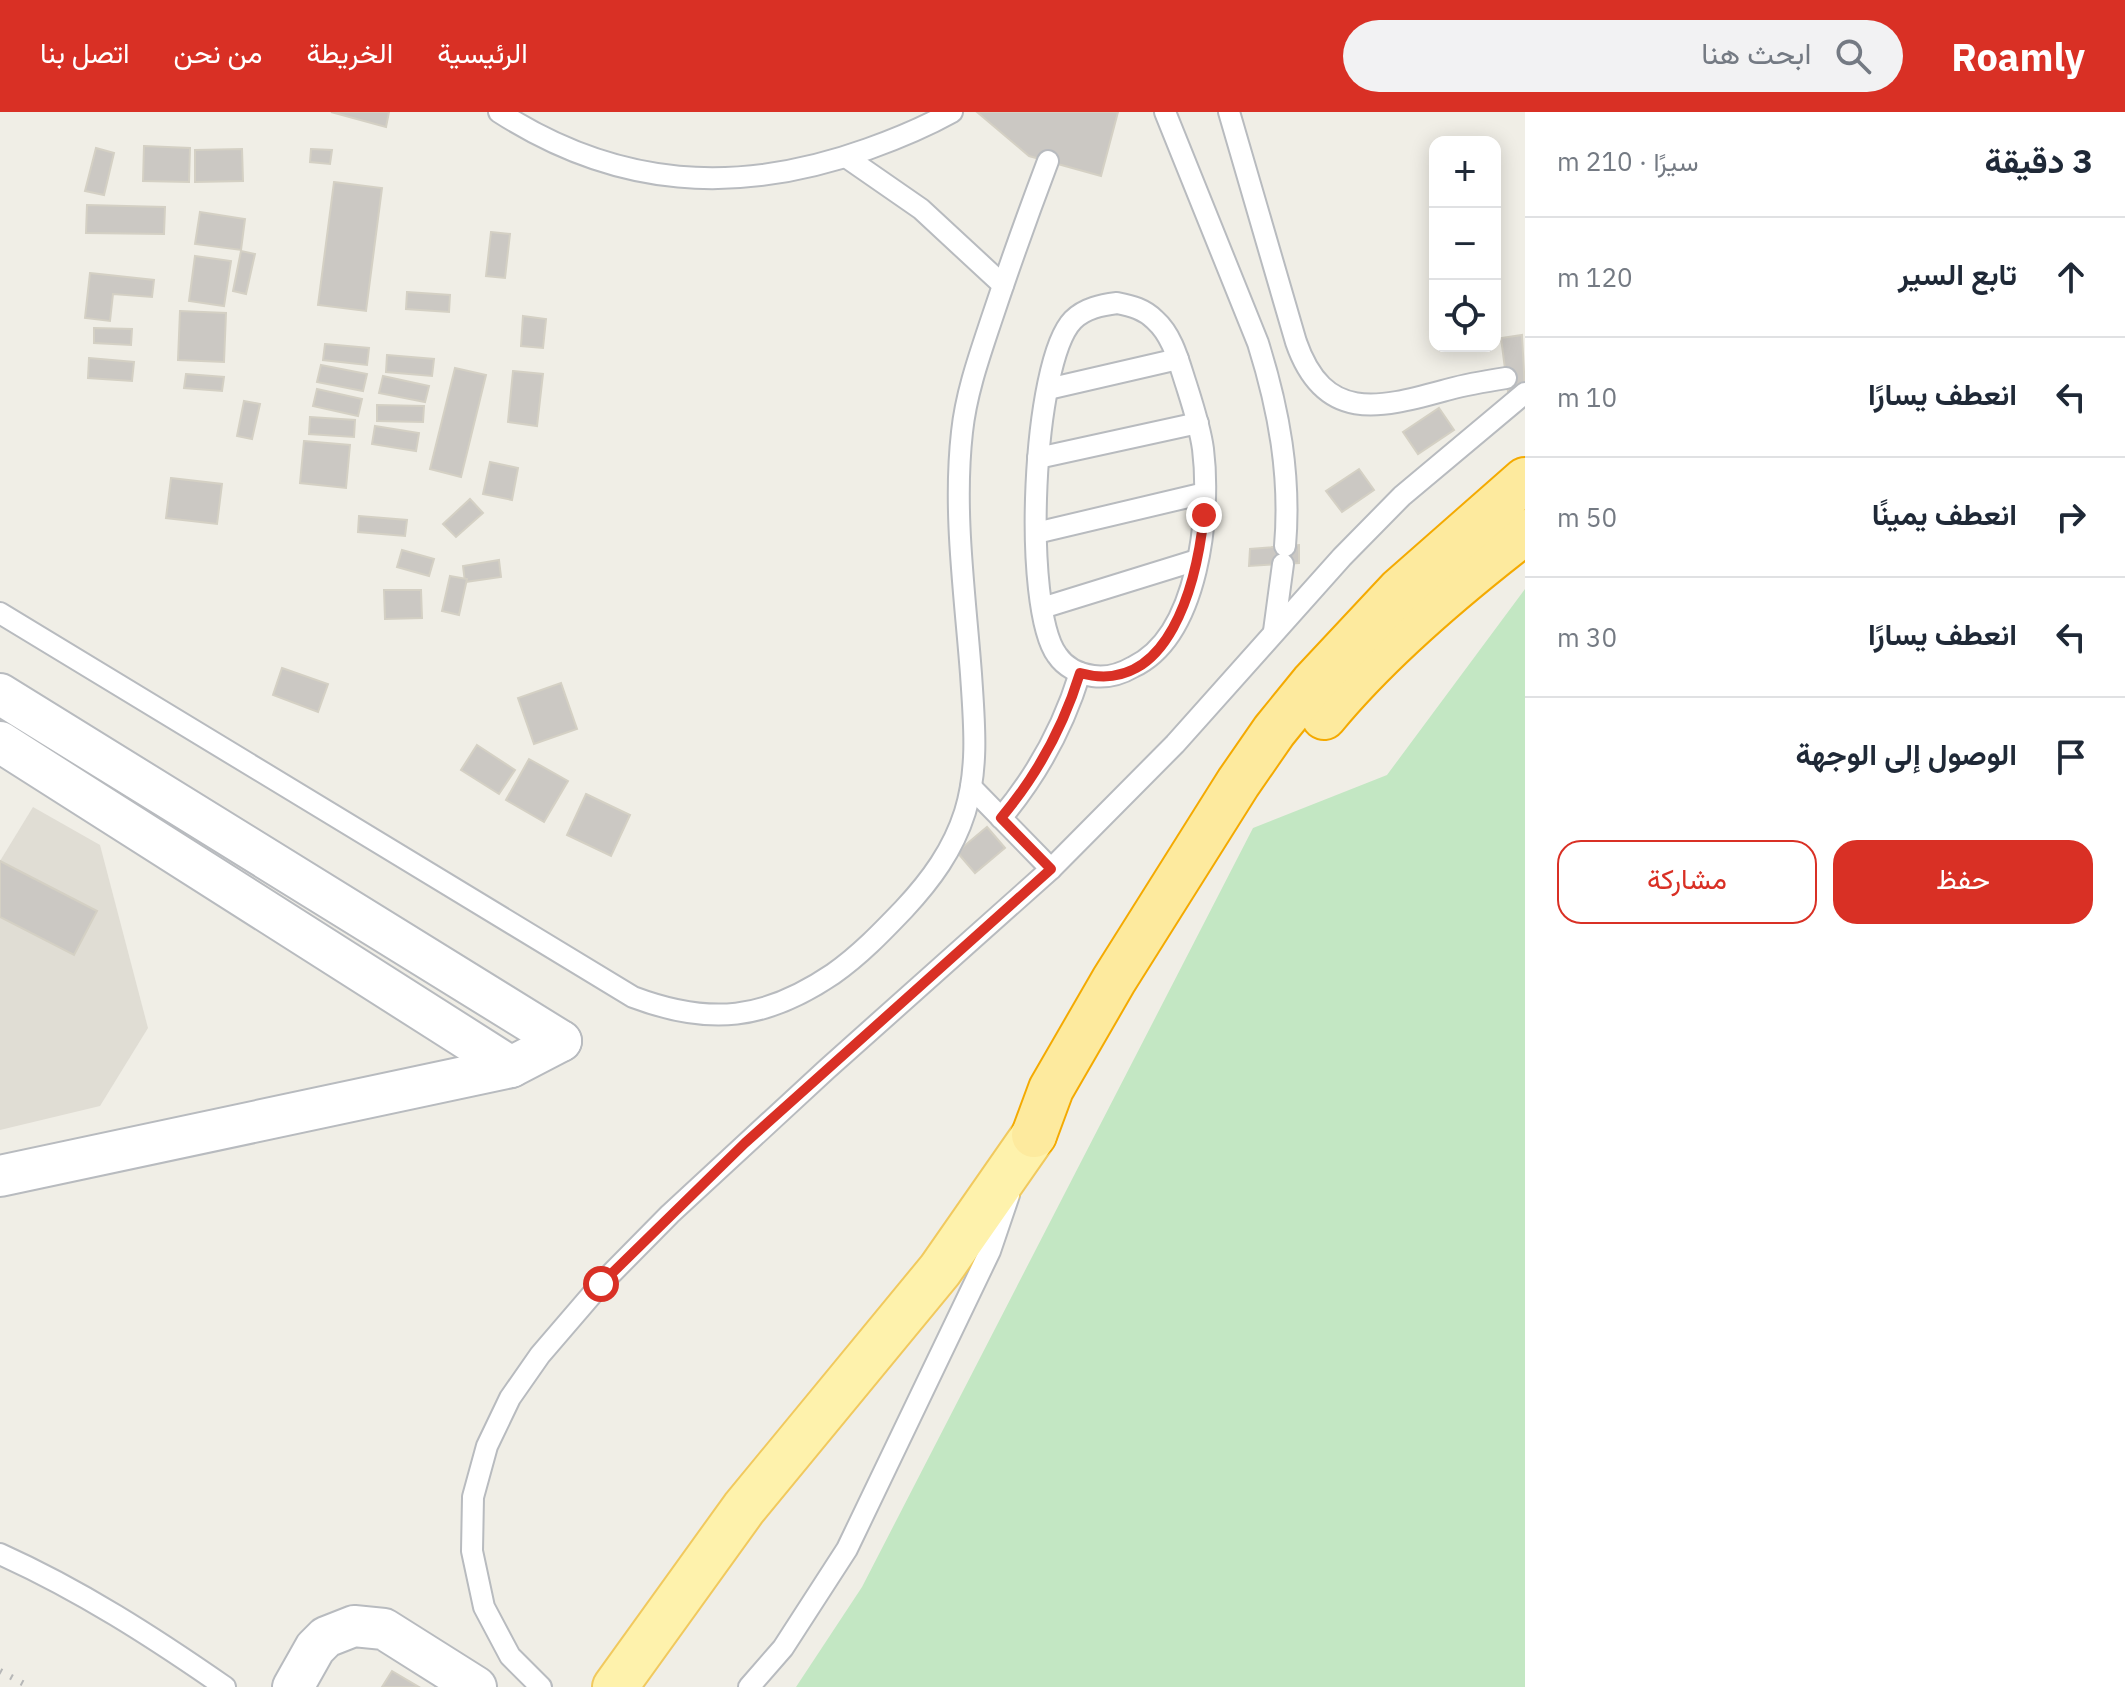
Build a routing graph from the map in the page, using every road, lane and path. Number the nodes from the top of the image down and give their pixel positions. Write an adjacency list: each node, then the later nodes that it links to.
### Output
1 (499, 112): 5 (lane)
2 (952, 112): 5 (lane)
3 (1165, 112): 21 (lane)
4 (1229, 112): 9 (lane)
5 (846, 157): 7 (lane)
6 (1048, 161): 7 (lane)
7 (1003, 285): 26 (lane)
8 (1178, 359): 10 (lane); 10 (lane); 12 (lane)
9 (1506, 378)
10 (1048, 389): 13 (lane)
11 (1525, 393): 21 (lane)
12 (1198, 423): 13 (lane); 15 (lane)
13 (1038, 458): 17 (lane)
14 (1525, 480): 31 (highway)
15 (1205, 493): 17 (lane); 18 (lane)
16 (1525, 532): 31 (highway)
17 (1036, 533): 19 (lane)
18 (1197, 560): 19 (lane); 22 (lane)
19 (1042, 608): 22 (lane)
20 (0, 613): 26 (lane)
21 (1274, 631): 29 (lane)
22 (1080, 673): 28 (lane)
23 (0, 694): 25 (street)
24 (0, 743): 27 (street)
25 (151, 786): 27 (street); 30 (street)
26 (971, 787): 28 (lane)
27 (119, 818): 30 (street)
28 (1001, 818): 29 (lane)
29 (1051, 869): 37 (lane)
30 (511, 1067): 32 (street)
31 (1026, 1146): 38 (main road); 39 (lane)
32 (0, 1176)
33 (0, 1554): 34 (lane)
34 (225, 1687)
35 (293, 1687): 36 (street)
36 (476, 1687)
37 (541, 1687)
38 (615, 1687)
39 (749, 1687)

